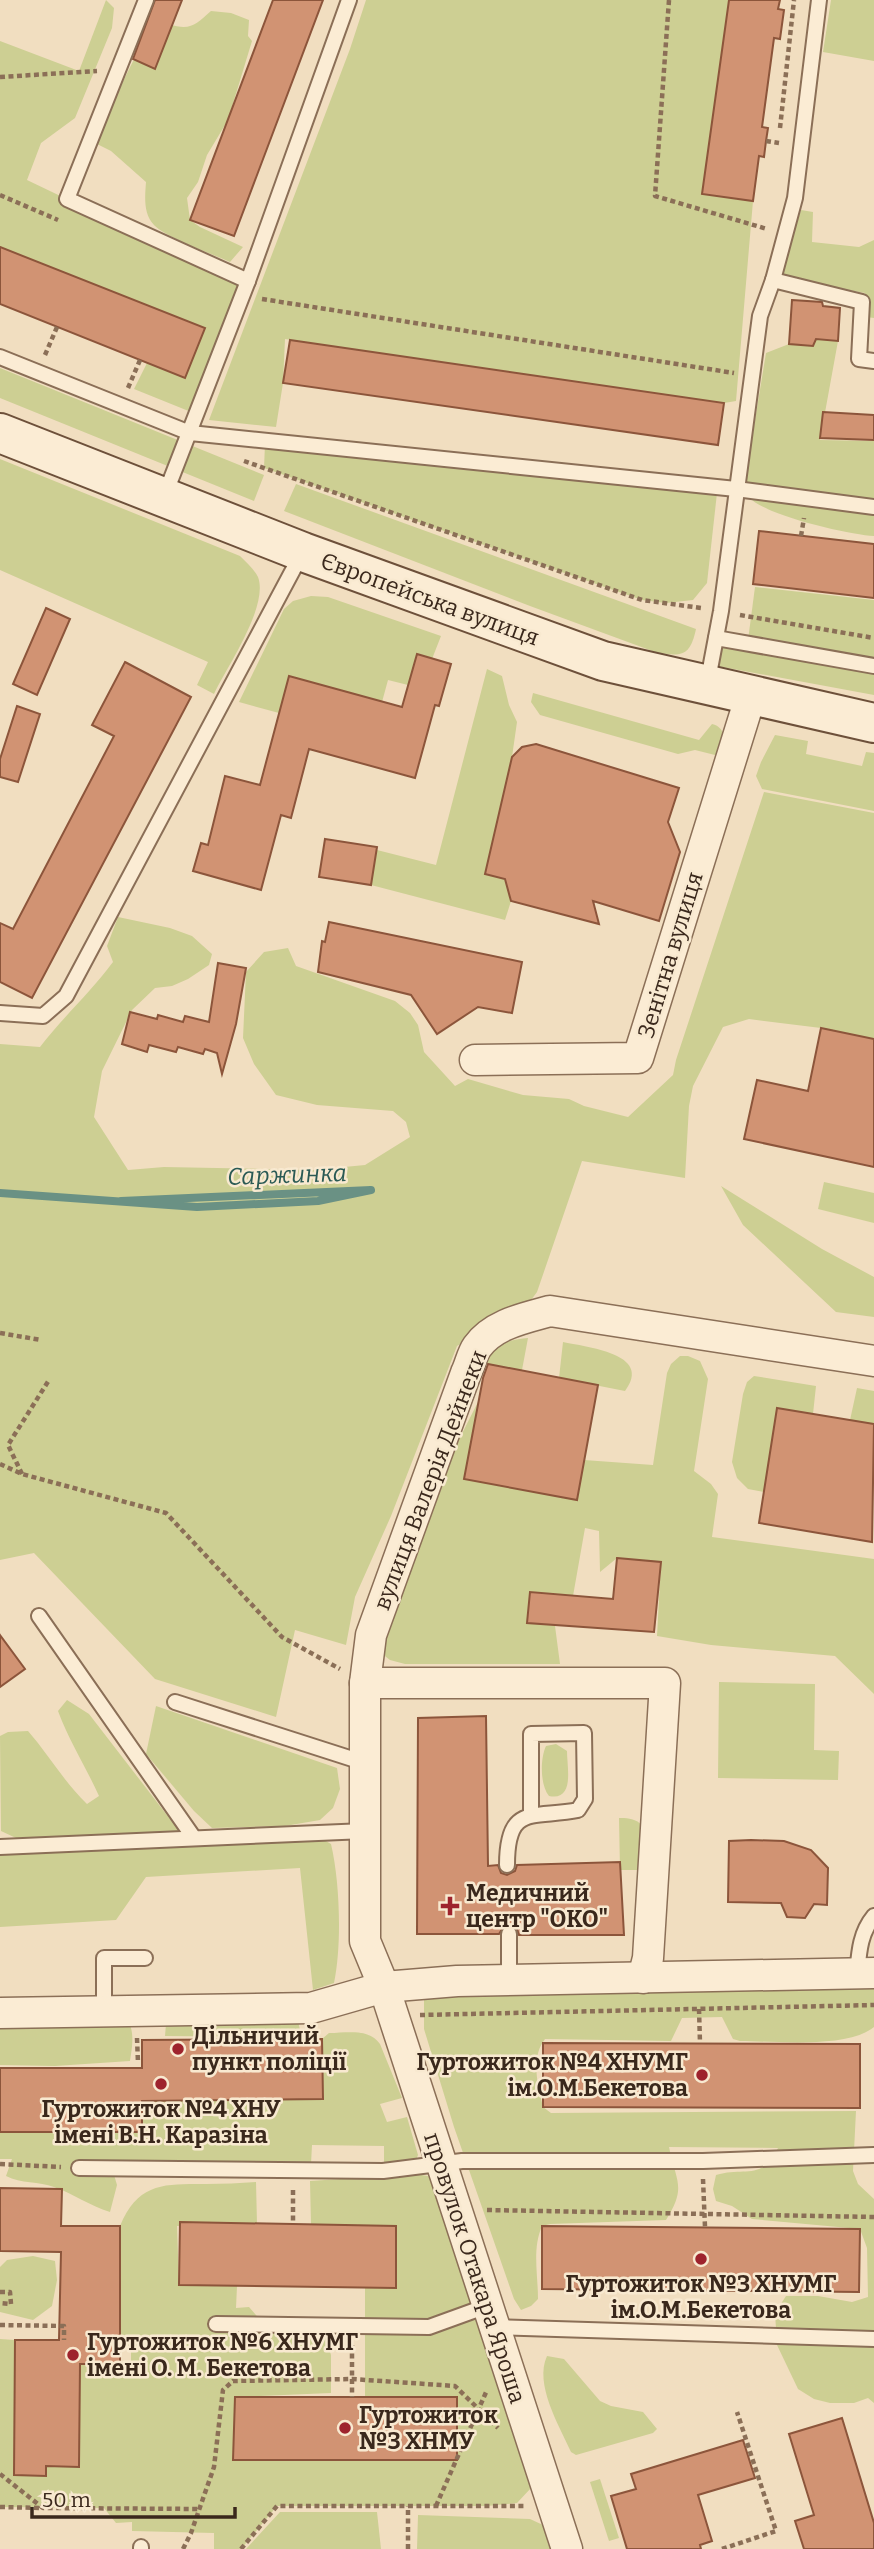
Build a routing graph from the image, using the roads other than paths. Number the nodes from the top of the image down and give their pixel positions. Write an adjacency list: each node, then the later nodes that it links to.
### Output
1 (146, 0): 5 (lane)
2 (349, 0): 5 (lane)
3 (819, 0): 4 (lane)
4 (773, 280): 7 (lane); 10 (lane)
5 (248, 281): 9 (lane)
6 (0, 357): 9 (lane)
7 (874, 361)
8 (0, 433): 11 (main road, Європейська вулиця)
9 (190, 433): 10 (lane); 11 (lane)
10 (736, 489): 12 (lane); 14 (lane)
11 (164, 498): 13 (main road, Європейська вулиця)
12 (874, 507)
13 (303, 552): 16 (main road, Європейська вулиця); 19 (lane)
14 (716, 638): 15 (lane); 16 (lane)
15 (874, 666)
16 (706, 685): 17 (main road, Європейська вулиця)
17 (751, 695): 18 (main road, Європейська вулиця); 20 (street, Зенітна вулиця)
18 (874, 723)
19 (0, 1013)
20 (475, 1060)
21 (874, 1361): 23 (street, вулиця Валерія Дейнеки)
22 (38, 1616): 28 (lane)
23 (365, 1683): 25 (street, вулиця Валерія Дейнеки); 35 (street)
24 (175, 1702): 25 (lane)
25 (365, 1763): 27 (street, вулиця Валерія Дейнеки)
26 (531, 1816): 26 (lane); 30 (lane)
27 (365, 1831): 28 (lane); 37 (street, вулиця Валерія Дейнеки)
28 (194, 1838): 29 (lane)
29 (0, 1847)
30 (507, 1865)
31 (874, 1916): 34 (lane)
32 (509, 1934): 36 (lane)
33 (145, 1958): 38 (lane)
34 (866, 1973): 35 (street)
35 (643, 1978): 36 (street)
36 (509, 1980): 37 (street)
37 (384, 1987): 38 (street); 41 (street, провулок Отакара Яроша)
38 (104, 2011): 39 (street)
39 (0, 2013)
40 (874, 2155): 41 (lane)
41 (442, 2163): 42 (lane); 43 (street, провулок Отакара Яроша)
42 (79, 2168)
43 (491, 2316): 44 (lane); 45 (lane); 46 (street, провулок Отакара Яроша)
44 (216, 2324)
45 (874, 2339)
46 (567, 2549)

